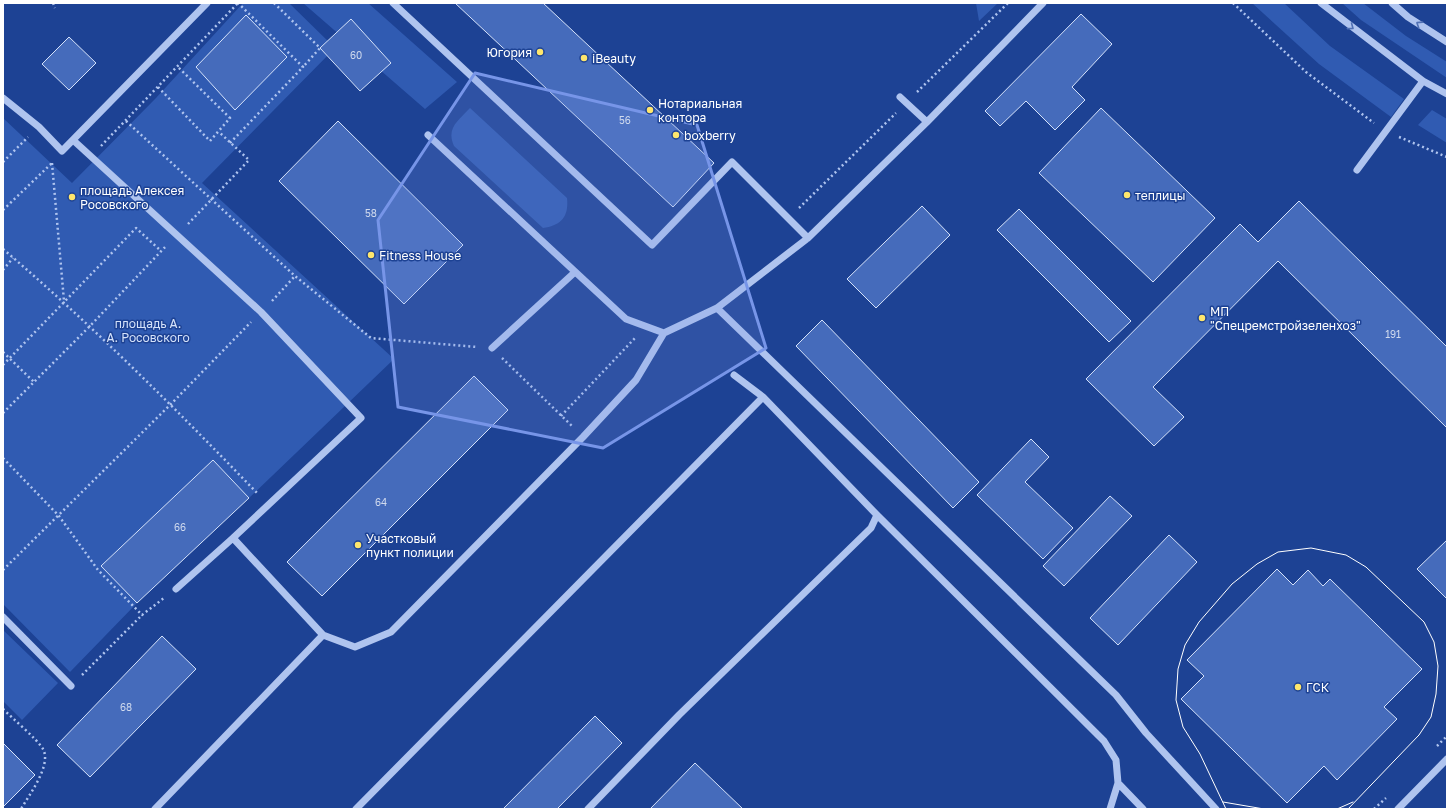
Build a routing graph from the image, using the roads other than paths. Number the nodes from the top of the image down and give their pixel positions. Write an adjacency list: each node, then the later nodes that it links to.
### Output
1 (206, 3): 13 (street)
2 (393, 3): 15 (street)
3 (1043, 3): 11 (street)
4 (1321, 3): 7 (street, one-way to 7)
5 (1392, 3): 6 (street, one-way to 5)
6 (1447, 42)
7 (1423, 81): 8 (street); 14 (street)
8 (1447, 94)
9 (900, 97): 11 (street)
10 (3, 98): 13 (street)
11 (927, 122): 15 (street)
12 (428, 135): 16 (street)
13 (73, 140): 23 (street)
14 (1357, 170)
15 (808, 238): 17 (street)
16 (575, 272): 18 (street); 19 (street)
17 (717, 308): 18 (street); 35 (street)
18 (664, 333): 26 (street)
19 (492, 348)
20 (734, 375): 21 (street)
21 (763, 397): 22 (street); 31 (street)
22 (877, 515): 29 (street); 32 (street)
23 (232, 538): 24 (street); 26 (street)
24 (176, 589)
25 (3, 617): 27 (street)
26 (323, 635): 30 (street)
27 (71, 686)
28 (1447, 759): 36 (street)
29 (1118, 783): 33 (street); 34 (street)
30 (155, 809)
31 (356, 809)
32 (588, 809)
33 (1110, 809)
34 (1143, 809)
35 (1216, 809)
36 (1398, 809)

